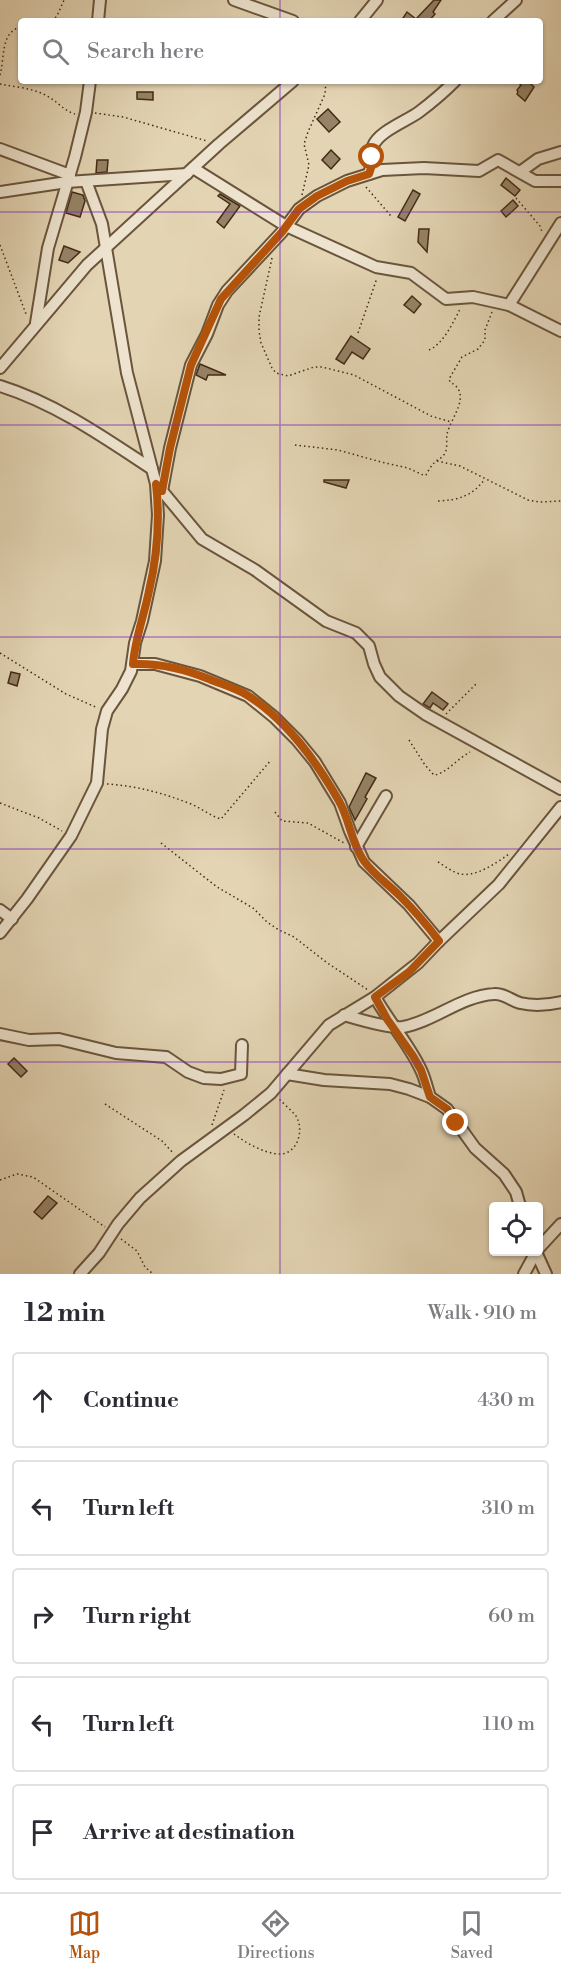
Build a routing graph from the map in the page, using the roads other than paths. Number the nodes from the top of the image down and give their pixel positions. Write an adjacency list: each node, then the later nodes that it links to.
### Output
1 (100, 0): 5 (street)
2 (234, 0): 6 (street)
3 (377, 0): 7 (street)
4 (516, 0): 8 (street)
5 (98, 18)
6 (285, 18)
7 (362, 18)
8 (497, 18)
9 (90, 84): 17 (street)
10 (289, 84): 14 (street)
11 (452, 84): 16 (street)
12 (0, 148): 17 (street)
13 (561, 152): 15 (street)
14 (190, 171): 18 (street); 22 (street); 23 (street)
15 (520, 172): 16 (street); 19 (street)
16 (369, 174): 22 (street)
17 (69, 178): 18 (street); 20 (street); 25 (street)
18 (86, 181): 23 (street)
19 (561, 181)
20 (0, 192)
21 (561, 223): 24 (street)
22 (286, 226): 24 (street); 30 (street)
23 (107, 246): 25 (street); 29 (street)
24 (504, 303): 26 (street)
25 (34, 329): 27 (street)
26 (561, 331)
27 (0, 368)
28 (0, 386): 29 (street)
29 (152, 469): 30 (street)
30 (159, 487): 31 (street); 32 (street)
31 (133, 664): 35 (street); 37 (street)
32 (561, 789)
33 (386, 796): 35 (street)
34 (561, 807): 39 (street)
35 (356, 847): 39 (street)
36 (0, 910): 37 (street)
37 (12, 918): 38 (street)
38 (0, 933)
39 (439, 941): 40 (street)
40 (375, 997): 42 (street); 43 (street)
41 (561, 1002): 43 (street)
42 (344, 1016): 43 (street); 46 (street)
43 (393, 1027): 47 (street)
44 (0, 1034): 45 (street)
45 (242, 1045)
46 (287, 1074): 47 (street); 53 (street)
47 (430, 1097): 48 (street)
48 (519, 1202)
49 (561, 1224): 50 (street)
50 (543, 1244)
51 (534, 1256): 54 (street)
52 (539, 1256): 55 (street)
53 (80, 1274)
54 (524, 1274)
55 (546, 1274)

